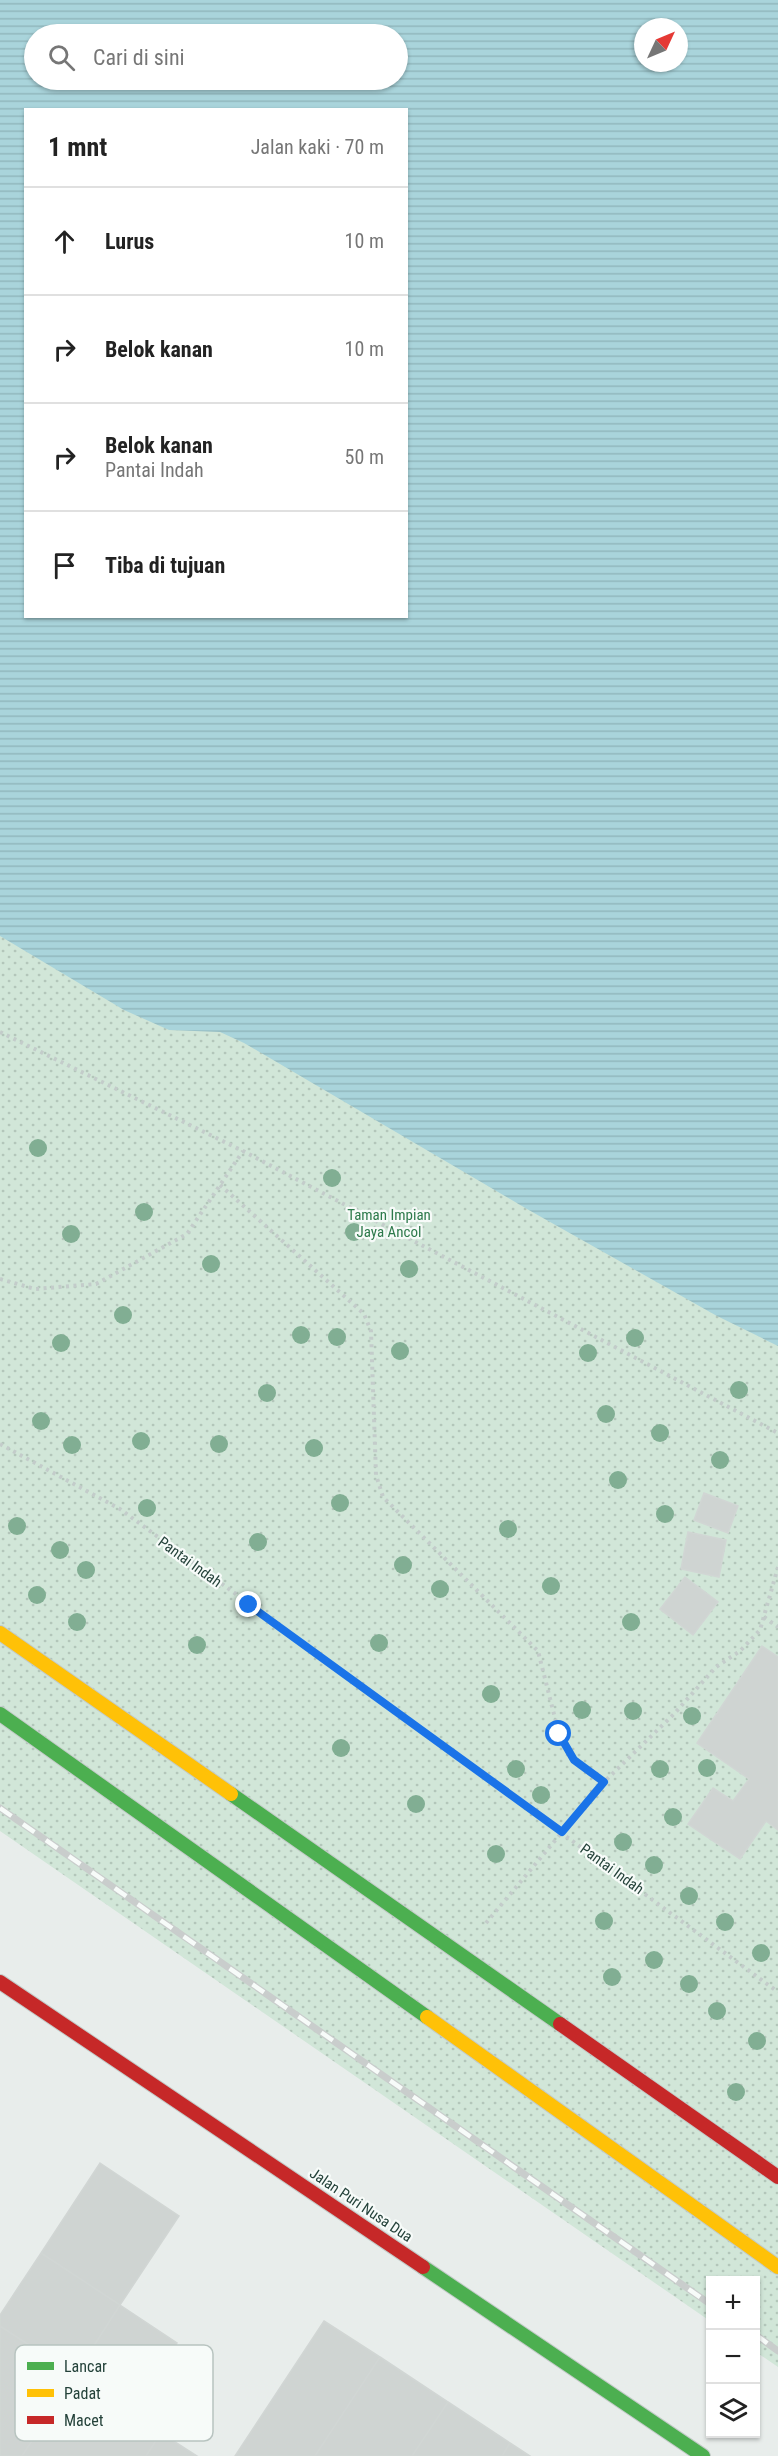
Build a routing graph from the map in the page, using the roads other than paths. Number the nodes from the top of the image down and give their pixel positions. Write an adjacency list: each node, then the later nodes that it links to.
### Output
1 (0, 1633): 4 (street)
2 (0, 1714): 5 (street)
3 (0, 1982): 6 (street, Jalan Puri Nusa Dua)
4 (778, 2177)
5 (778, 2267)
6 (703, 2456)

